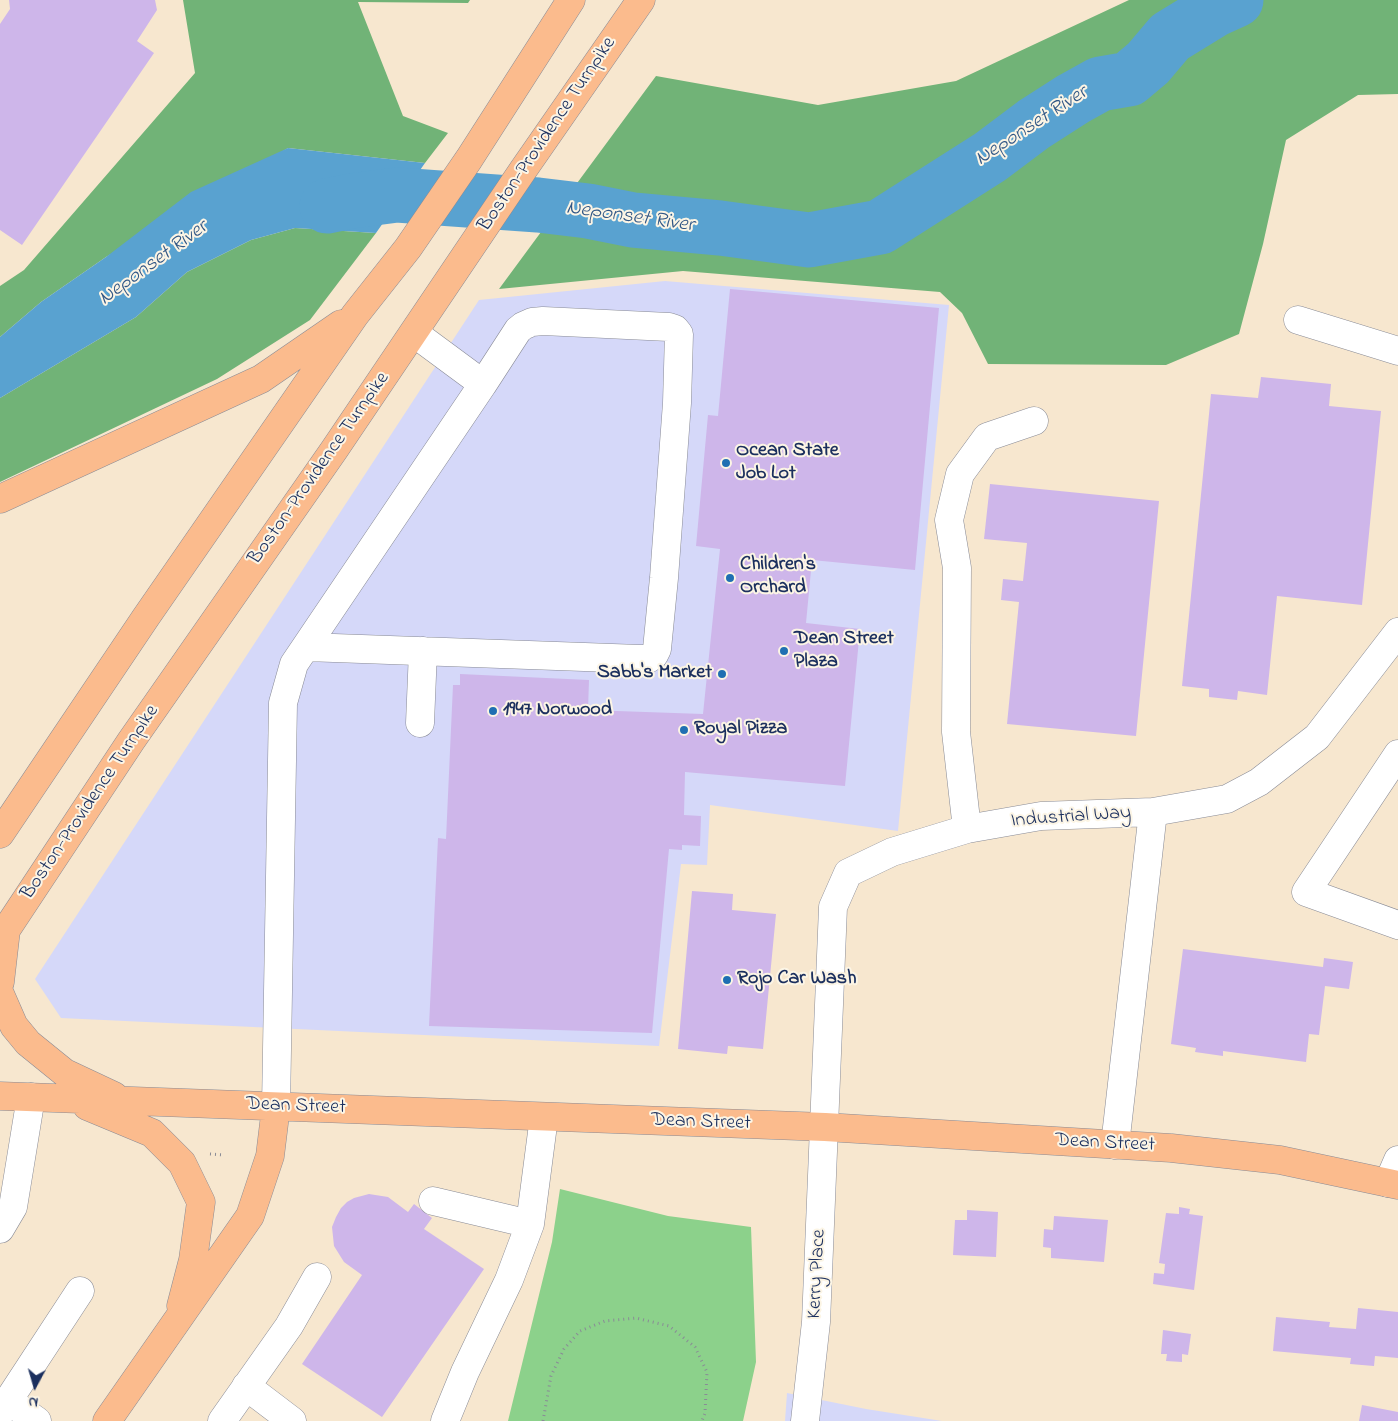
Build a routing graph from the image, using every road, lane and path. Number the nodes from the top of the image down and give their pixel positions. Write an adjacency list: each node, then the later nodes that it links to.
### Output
1 (571, 0): 3 (main road)
2 (641, 0): 5 (main road, Boston-Providence Turnpike)
3 (355, 315): 9 (main road); 17 (main road)
4 (1298, 320): 6 (street)
5 (414, 333): 7 (street); 19 (main road, Boston-Providence Turnpike)
6 (1398, 351)
7 (483, 384): 11 (street); 12 (street)
8 (1034, 421): 16 (street)
9 (0, 499)
10 (1398, 632): 15 (street, Industrial Way)
11 (306, 647): 12 (street); 26 (street)
12 (423, 651): 13 (street)
13 (420, 723)
14 (1398, 754): 18 (street)
15 (1152, 812): 16 (street, Industrial Way); 29 (street)
16 (967, 829): 28 (street, Industrial Way)
17 (0, 834)
18 (1398, 925)
19 (3, 935): 20 (main road)
20 (0, 982)
21 (0, 994): 25 (main road)
22 (0, 1096): 23 (main road, Dean Street)
23 (31, 1098): 24 (main road, Dean Street); 31 (street)
24 (72, 1099): 25 (main road, Dean Street); 37 (main road)
25 (124, 1101): 26 (main road, Dean Street)
26 (276, 1107): 27 (main road, Dean Street); 37 (main road)
27 (544, 1117): 28 (main road, Dean Street); 33 (street)
28 (825, 1127): 29 (main road, Dean Street); 40 (street, Kerry Place)
29 (1115, 1145): 30 (main road, Dean Street)
30 (1395, 1176)
31 (8, 1190): 34 (street)
32 (433, 1201): 33 (street)
33 (530, 1224): 45 (street)
34 (0, 1229)
35 (317, 1277): 38 (street)
36 (80, 1291): 39 (street)
37 (177, 1323): 42 (main road)
38 (246, 1386): 43 (street); 44 (street)
39 (4, 1407): 41 (street)
40 (813, 1418)
41 (37, 1421)
42 (107, 1421)
43 (222, 1421)
44 (292, 1421)
45 (445, 1421)
46 (543, 1421): 47 (path)
47 (702, 1421)

